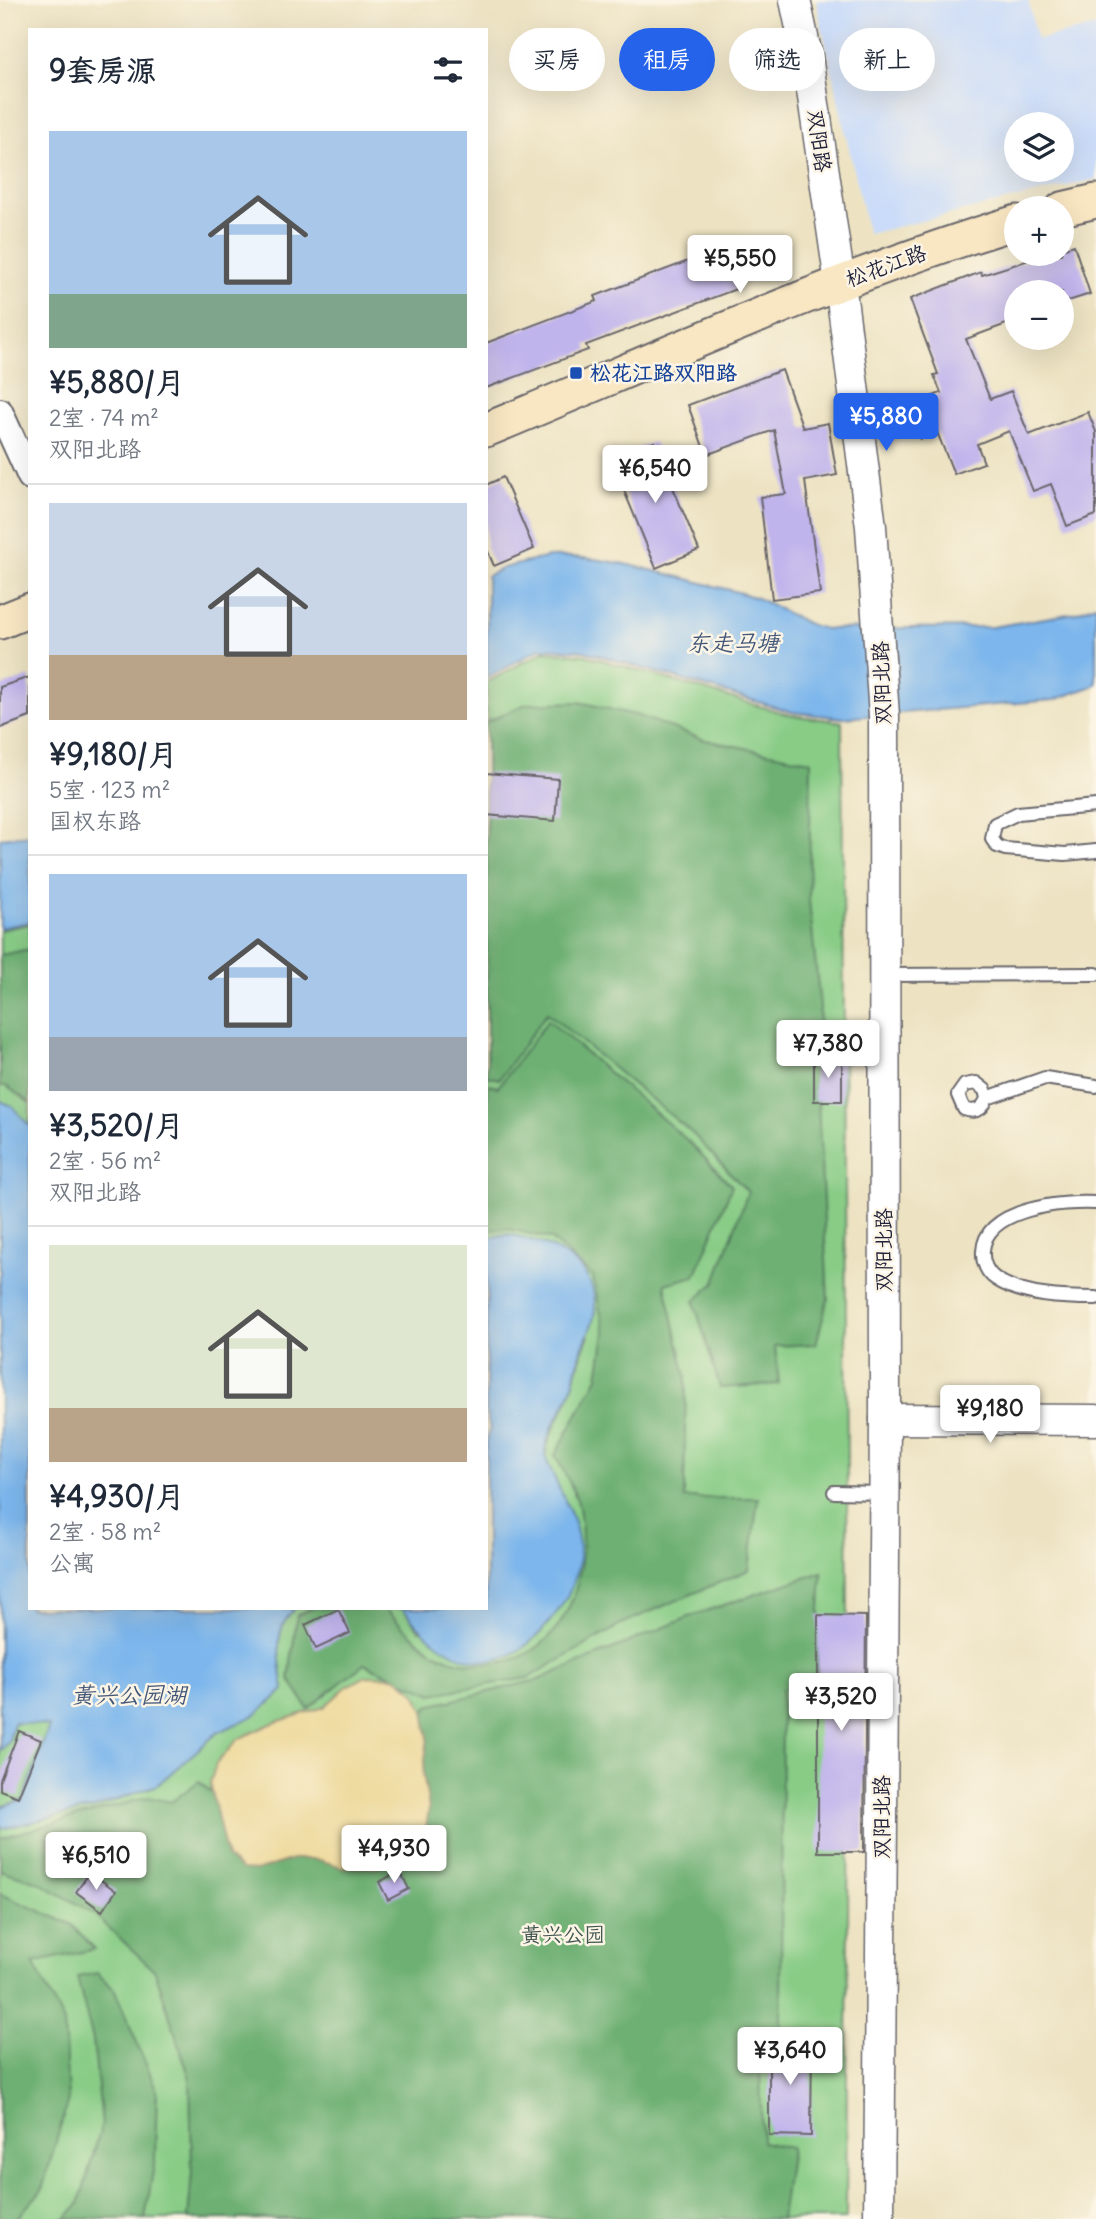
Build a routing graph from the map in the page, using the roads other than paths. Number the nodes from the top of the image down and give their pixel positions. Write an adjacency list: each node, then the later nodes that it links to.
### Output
1 (795, 0): 5 (street, 双阳路)
2 (1096, 201): 3 (main road)
3 (1074, 206)
4 (1004, 226): 5 (main road, 松花江路)
5 (839, 283): 7 (main road, 松花江路); 14 (street, 双阳北路)
6 (0, 411): 8 (street)
7 (488, 428)
8 (28, 473)
9 (28, 611): 10 (main road)
10 (0, 622)
11 (1096, 806): 12 (lane)
12 (1096, 852)
13 (1096, 974): 14 (lane)
14 (884, 975): 19 (street, 双阳北路)
15 (1096, 1086): 16 (lane)
16 (987, 1098)
17 (1096, 1203): 18 (lane)
18 (1096, 1298)
19 (885, 1419): 20 (street); 22 (street, 双阳北路)
20 (1096, 1420)
21 (834, 1492): 22 (lane)
22 (884, 1493): 23 (street, 双阳北路)
23 (879, 2219)

